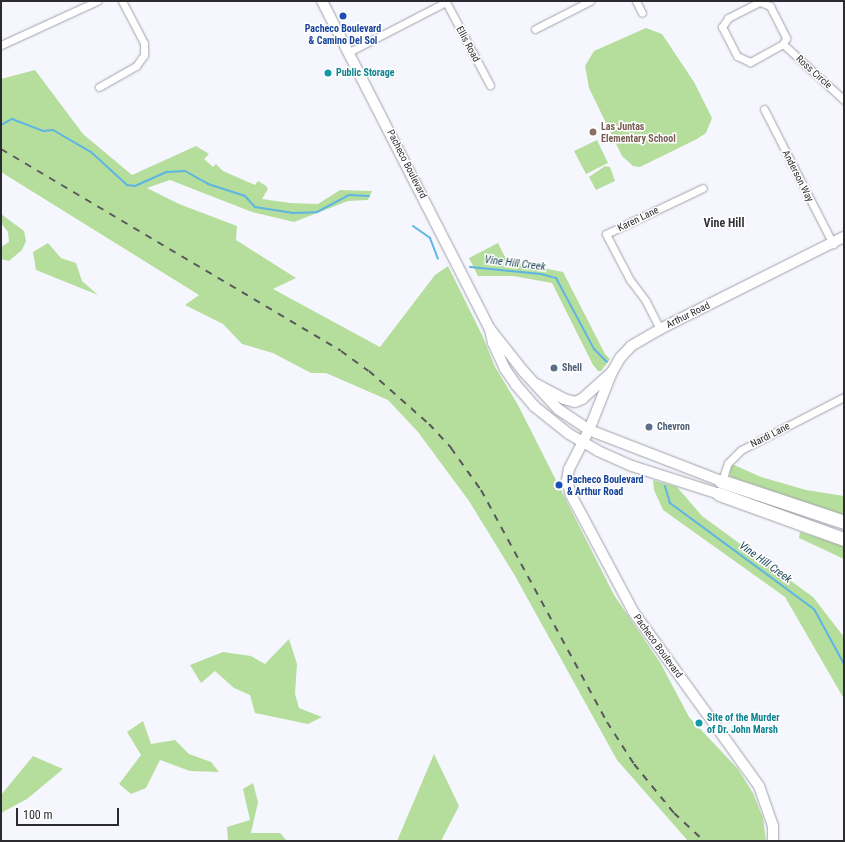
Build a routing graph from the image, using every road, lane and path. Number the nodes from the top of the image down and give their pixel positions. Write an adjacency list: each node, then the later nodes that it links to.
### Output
1 (97, 1): 6 (street)
2 (122, 1): 13 (street)
3 (322, 1): 11 (main road, Pacheco Boulevard)
4 (590, 1): 8 (street)
5 (636, 1): 7 (street)
6 (84, 3): 10 (street)
7 (642, 14)
8 (535, 29)
9 (783, 44): 9 (street); 14 (street, Ross Circle)
10 (1, 45)
11 (349, 52): 12 (street, Ellis Road); 19 (main road, Pacheco Boulevard)
12 (490, 85)
13 (99, 86)
14 (844, 100)
15 (764, 109): 18 (street, Anderson Way)
16 (703, 188): 20 (street, Karen Lane)
17 (844, 237): 18 (main road, Arthur Road)
18 (833, 244): 20 (main road, Arthur Road)
19 (490, 329): 22 (main road, Pacheco Boulevard); 25 (main road, Pacheco Boulevard)
20 (660, 329): 21 (main road, Arthur Road)
21 (612, 372): 22 (main road); 24 (main road, Arthur Road)
22 (534, 383): 24 (main road, Pacheco Boulevard)
23 (844, 397): 26 (street, Nardi Lane)
24 (589, 430): 25 (main road, Arthur Road); 26 (main road, Pacheco Boulevard)
25 (582, 443): 27 (main road, Pacheco Boulevard); 30 (main road, Pacheco Boulevard)
26 (721, 481): 27 (street, Nardi Lane); 28 (highway)
27 (719, 494): 29 (highway)
28 (844, 522)
29 (844, 539)
30 (773, 841)

